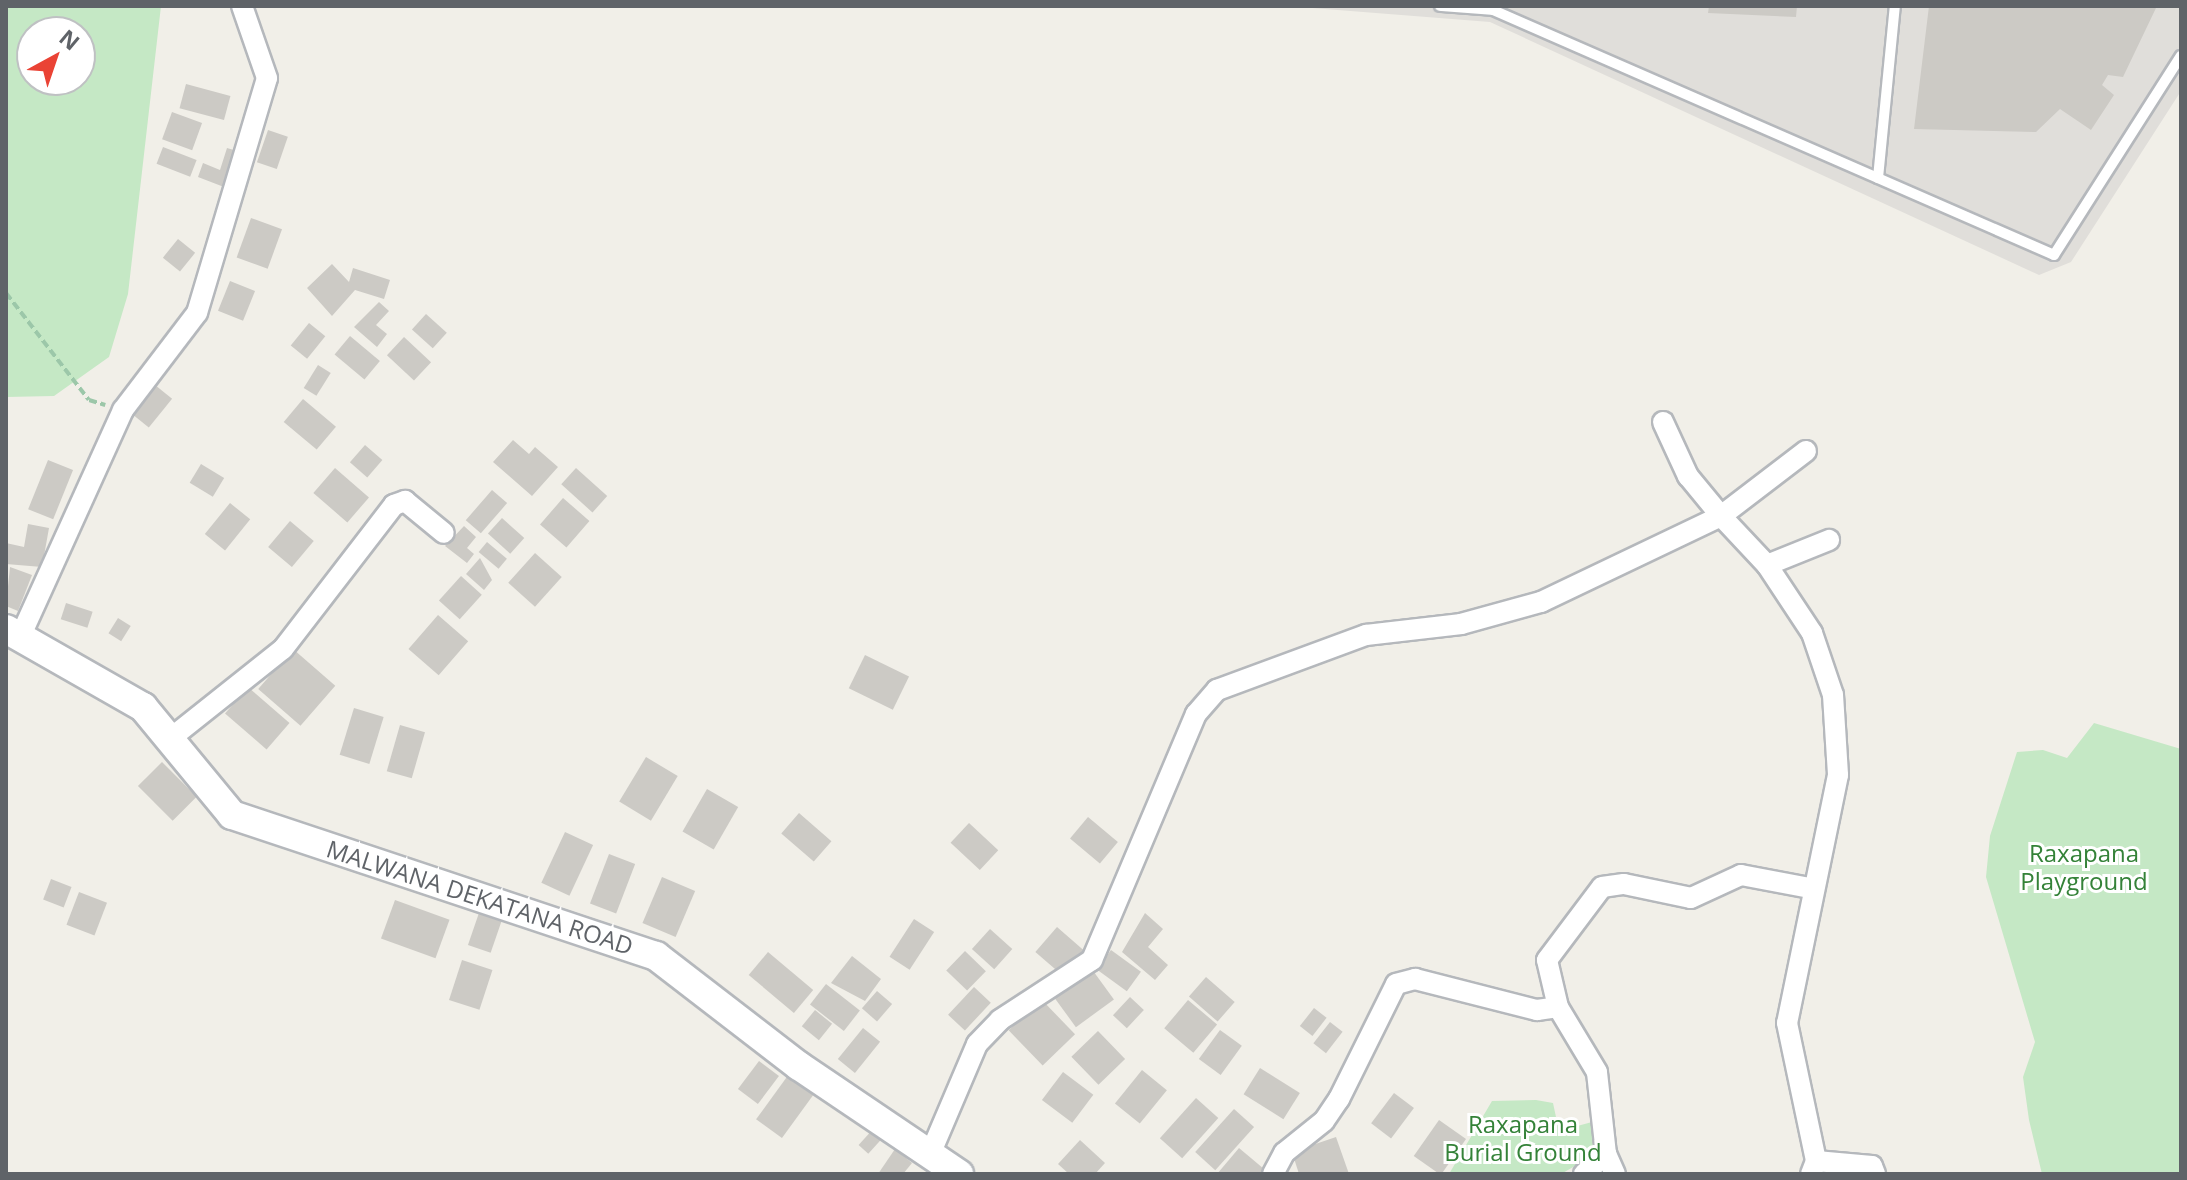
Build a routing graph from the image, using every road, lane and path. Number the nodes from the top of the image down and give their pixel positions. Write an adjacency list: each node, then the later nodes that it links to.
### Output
1 (242, 6): 7 (street)
2 (1440, 6): 5 (lane)
3 (1895, 6): 5 (lane)
4 (2181, 56): 5 (lane)
5 (1878, 178)
6 (6, 293): 7 (path)
7 (123, 410): 14 (street)
8 (1663, 422): 10 (street)
9 (1806, 451): 10 (street)
10 (1721, 516): 13 (street); 18 (street)
11 (444, 533): 15 (street)
12 (1829, 540): 13 (street)
13 (1767, 565): 16 (street)
14 (13, 632): 15 (main road, MALWANA DEKATANA ROAD)
15 (171, 738): 18 (main road, MALWANA DEKATANA ROAD)
16 (1810, 888): 17 (street); 20 (street)
17 (1558, 1007): 19 (street); 22 (street)
18 (931, 1152): 21 (main road, MALWANA DEKATANA ROAD)
19 (1606, 1154): 23 (street); 24 (street)
20 (1814, 1168): 25 (street)
21 (959, 1174)
22 (1273, 1174)
23 (1584, 1174)
24 (1615, 1174)
25 (1875, 1174)

